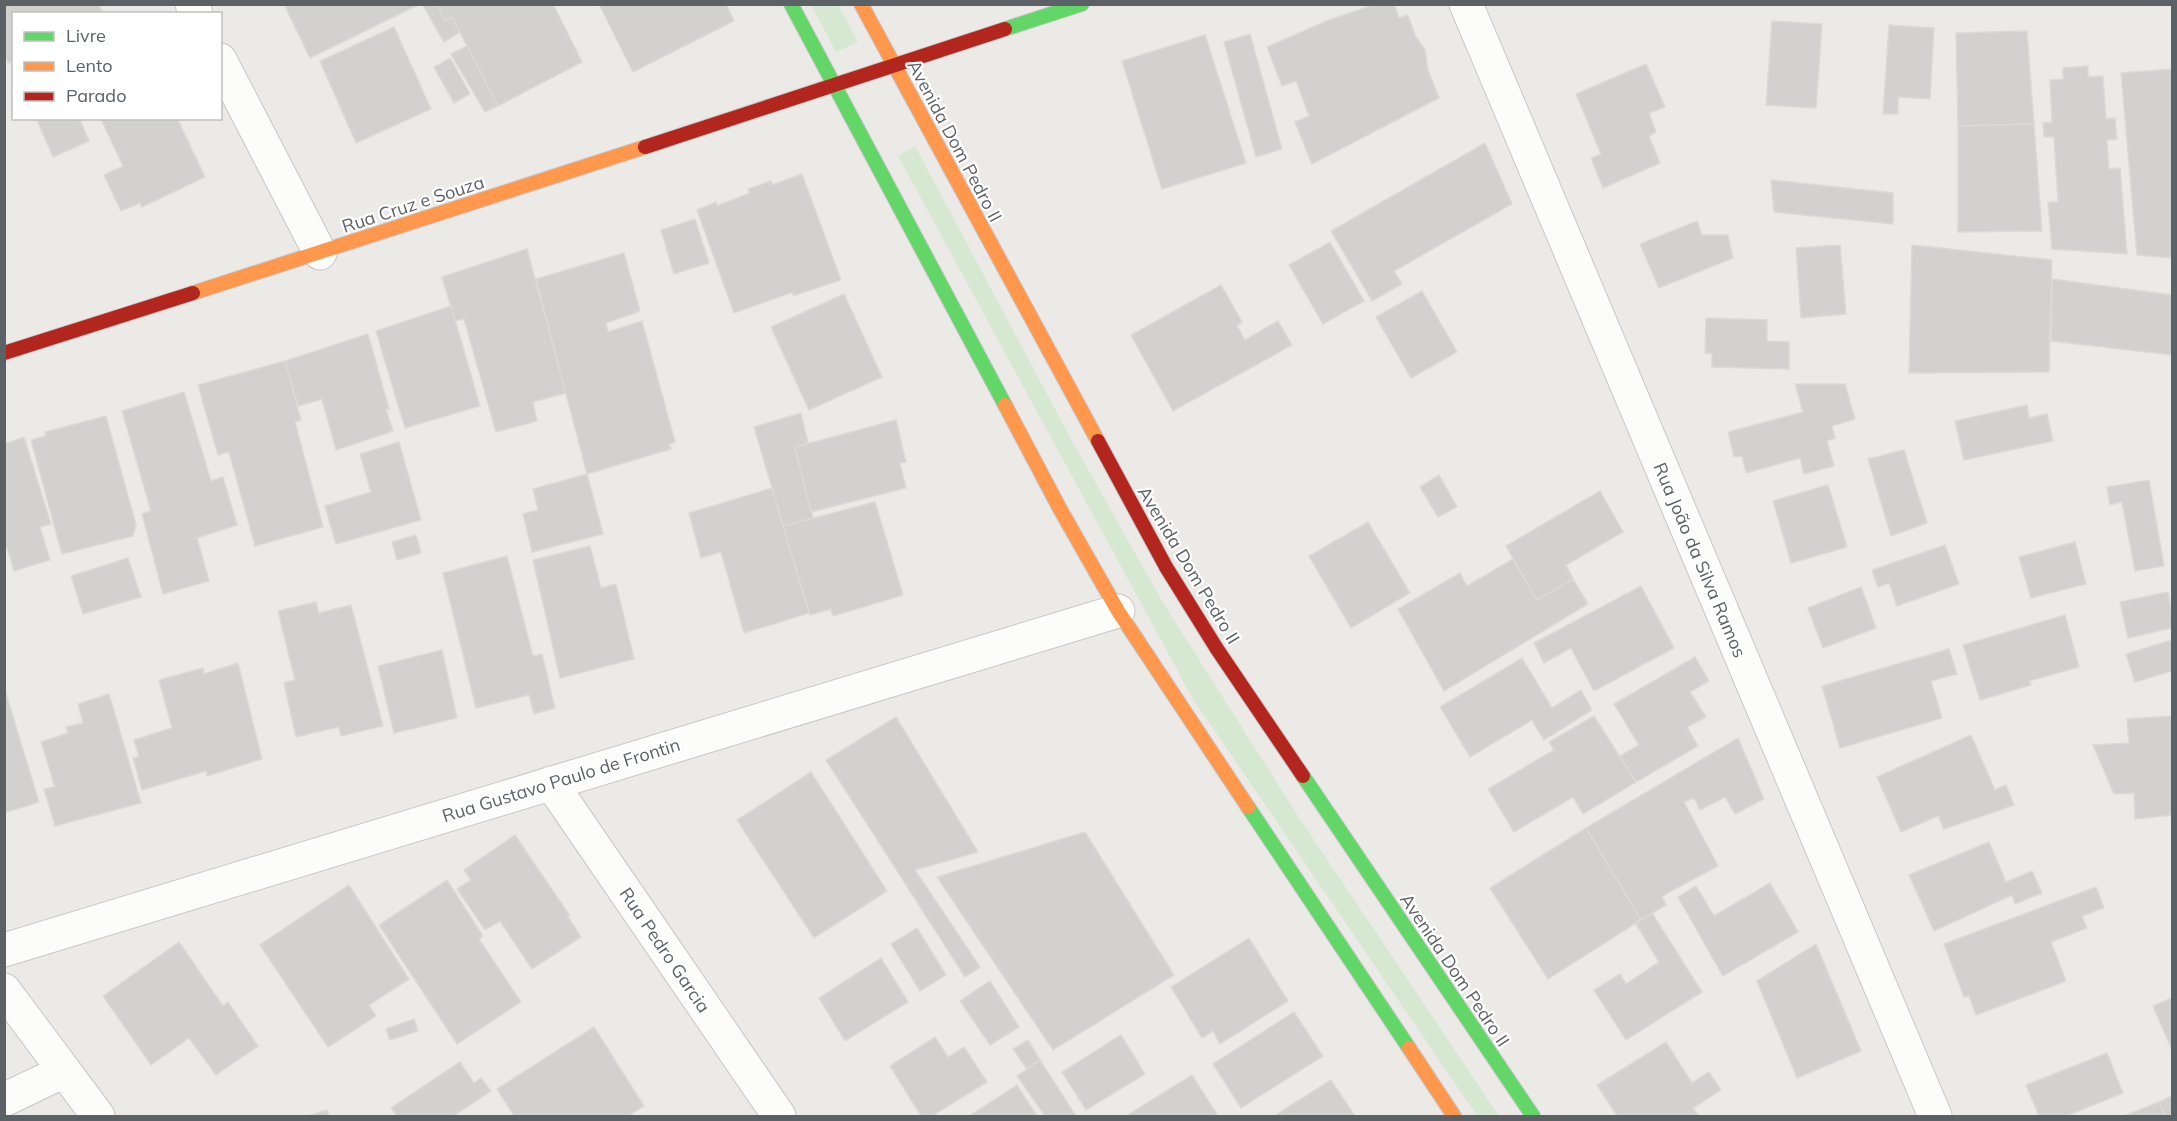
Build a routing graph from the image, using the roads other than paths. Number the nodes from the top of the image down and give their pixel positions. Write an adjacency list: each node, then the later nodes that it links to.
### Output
1 (791, 4): 7 (main road)
2 (861, 4): 6 (main road, Avenida Dom Pedro II)
3 (1082, 4): 6 (main road, Rua Cruz e Souza)
4 (1466, 4): 20 (street, Rua João da Silva Ramos)
5 (222, 64): 8 (street)
6 (894, 66): 7 (main road, Rua Cruz e Souza); 19 (main road, Avenida Dom Pedro II)
7 (832, 85): 8 (main road, Rua Cruz e Souza); 10 (main road)
8 (320, 254): 9 (main road, Rua Cruz e Souza)
9 (4, 353)
10 (1118, 611): 11 (street, Rua Gustavo Paulo de Frontin); 18 (main road)
11 (551, 783): 12 (street, Rua Gustavo Paulo de Frontin); 17 (street, Rua Pedro Garcia)
12 (4, 950)
13 (4, 990): 14 (street)
14 (64, 1071): 15 (street); 16 (street)
15 (4, 1100)
16 (98, 1116)
17 (779, 1116)
18 (1454, 1116)
19 (1533, 1116)
20 (1935, 1116)

